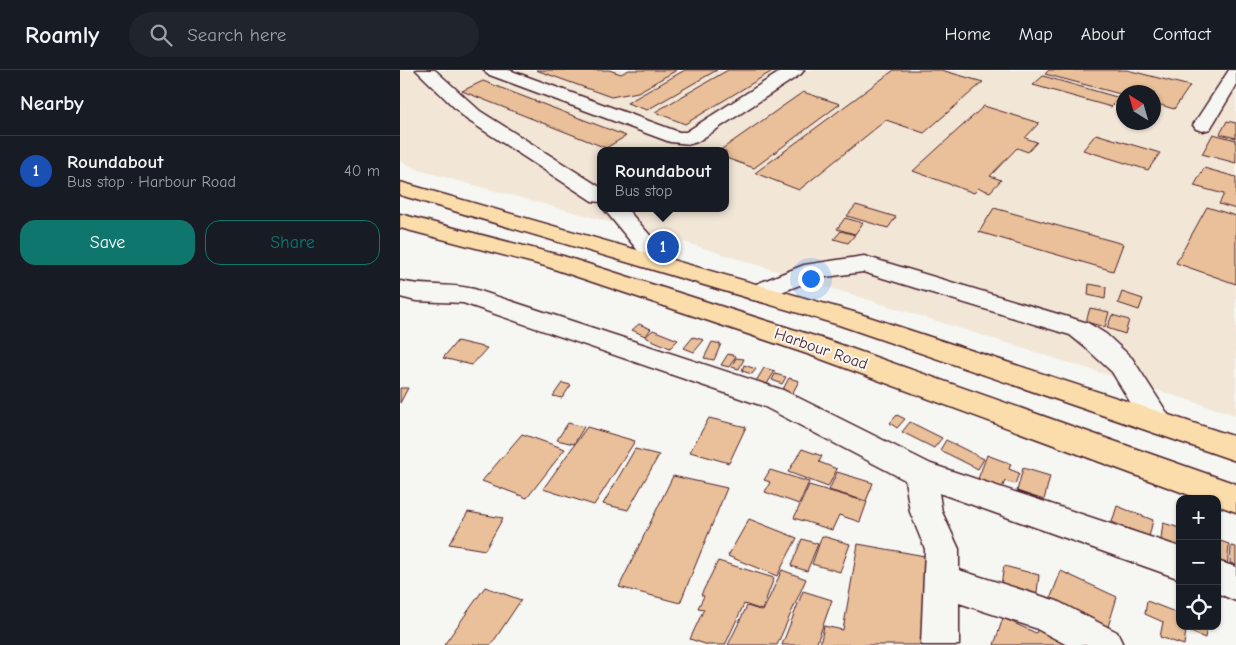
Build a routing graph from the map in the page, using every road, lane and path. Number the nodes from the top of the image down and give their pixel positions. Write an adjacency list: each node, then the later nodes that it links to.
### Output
1 (425, 70): 7 (street)
2 (493, 70): 3 (street)
3 (795, 70)
4 (1236, 72): 5 (street)
5 (1203, 125)
6 (400, 188): 10 (highway)
7 (597, 194)
8 (617, 212): 10 (street)
9 (400, 220): 16 (highway, Harbour Road)
10 (662, 264): 12 (highway)
11 (400, 289): 15 (street)
12 (758, 293): 13 (highway); 13 (street)
13 (1158, 422): 14 (highway)
14 (1236, 449)
15 (920, 473): 17 (street); 19 (street)
16 (1236, 498)
17 (1176, 562)
18 (1221, 578): 20 (street)
19 (942, 581): 21 (street); 22 (street)
20 (1236, 584)
21 (940, 645)
22 (1104, 645)

